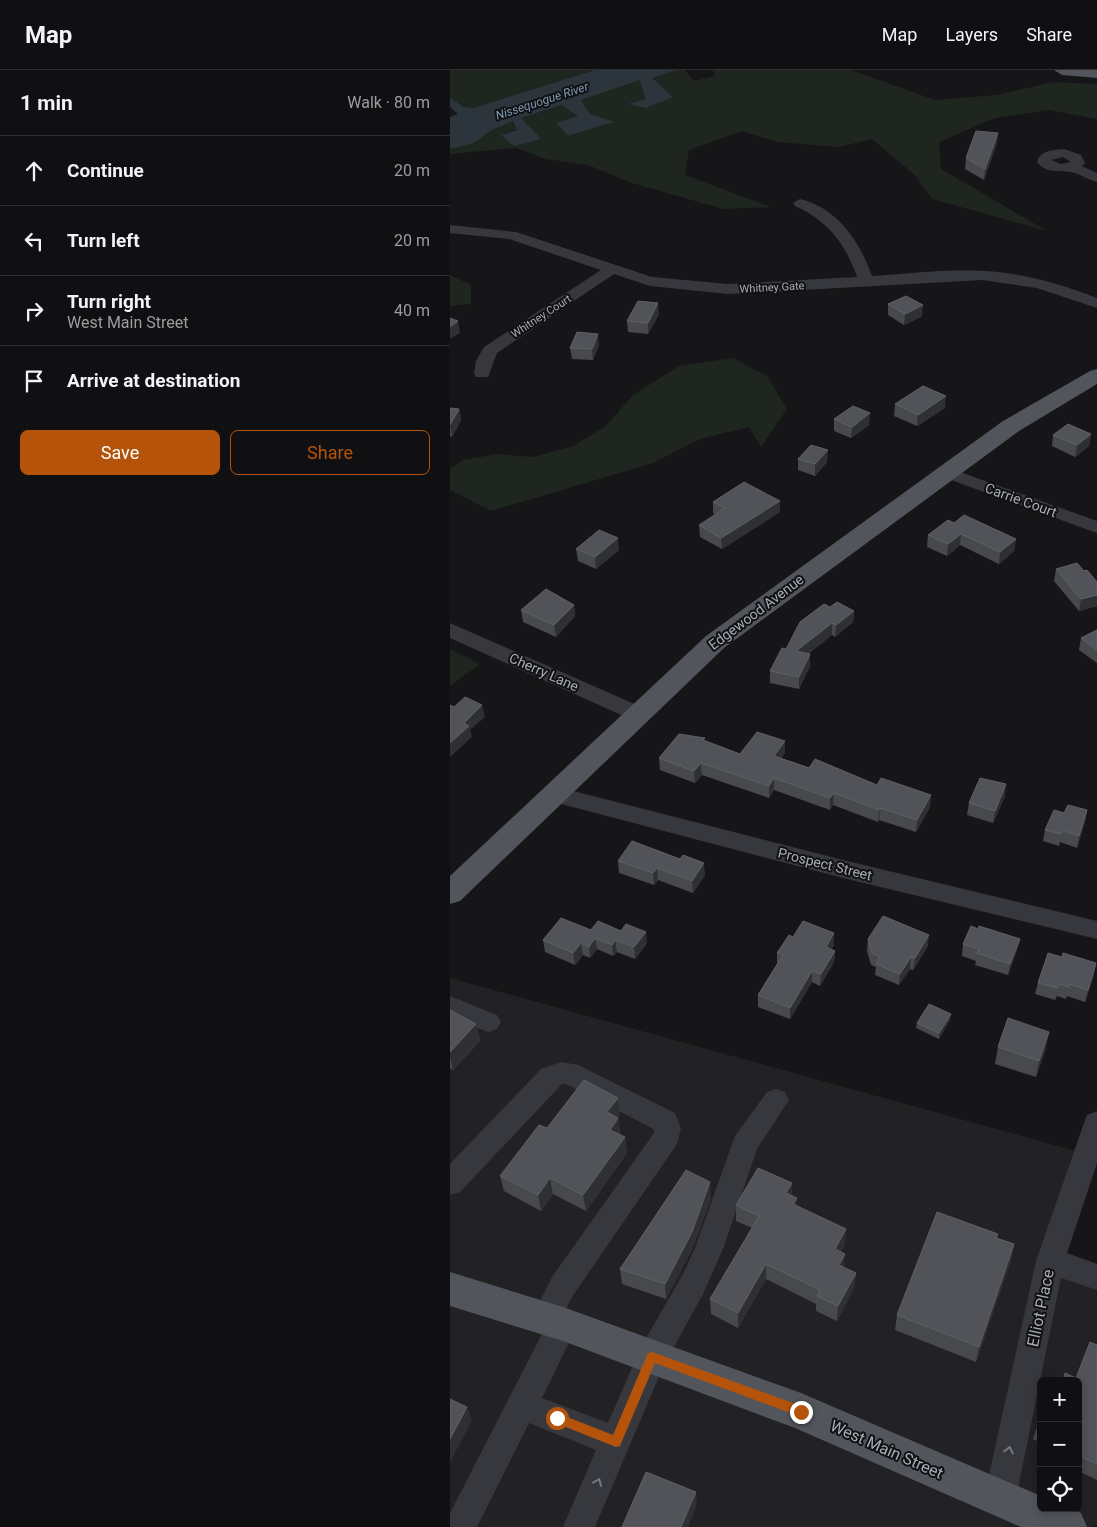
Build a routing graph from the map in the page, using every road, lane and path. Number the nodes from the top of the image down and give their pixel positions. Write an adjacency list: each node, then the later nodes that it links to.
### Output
1 (1062, 70): 2 (main road)
2 (1097, 73)
3 (1072, 167): 4 (street)
4 (1097, 178)
5 (800, 203): 8 (street)
6 (450, 229): 7 (street, Whitney Gate)
7 (612, 269): 8 (street, Whitney Gate); 10 (street, Whitney Court)
8 (866, 280): 9 (street, Whitney Gate)
9 (1097, 303)
10 (482, 373)
11 (1096, 376): 12 (main road, Edgewood Avenue)
12 (946, 472): 13 (street, Carrie Court); 15 (main road, Edgewood Avenue)
13 (1097, 527)
14 (450, 630): 15 (street, Cherry Lane)
15 (638, 714): 16 (main road, Edgewood Avenue)
16 (554, 794): 17 (main road, Edgewood Avenue); 18 (street, Prospect Street)
17 (450, 893)
18 (1097, 930)
19 (450, 1006): 20 (street)
20 (488, 1022)
21 (776, 1100): 28 (street)
22 (1097, 1123): 24 (street, Elliot Place)
23 (450, 1183): 27 (street)
24 (1050, 1261): 25 (street); 31 (street, Elliot Place, one-way to 24)
25 (1097, 1277)
26 (450, 1290): 27 (main road, West Main Street)
27 (554, 1321): 28 (main road, West Main Street); 29 (street)
28 (652, 1357): 30 (street); 31 (main road, West Main Street)
29 (522, 1405): 30 (street); 32 (street)
30 (616, 1442): 33 (street, one-way to 30)
31 (1000, 1498): 34 (main road, West Main Street)
32 (460, 1527)
33 (579, 1527)
34 (1067, 1527)

